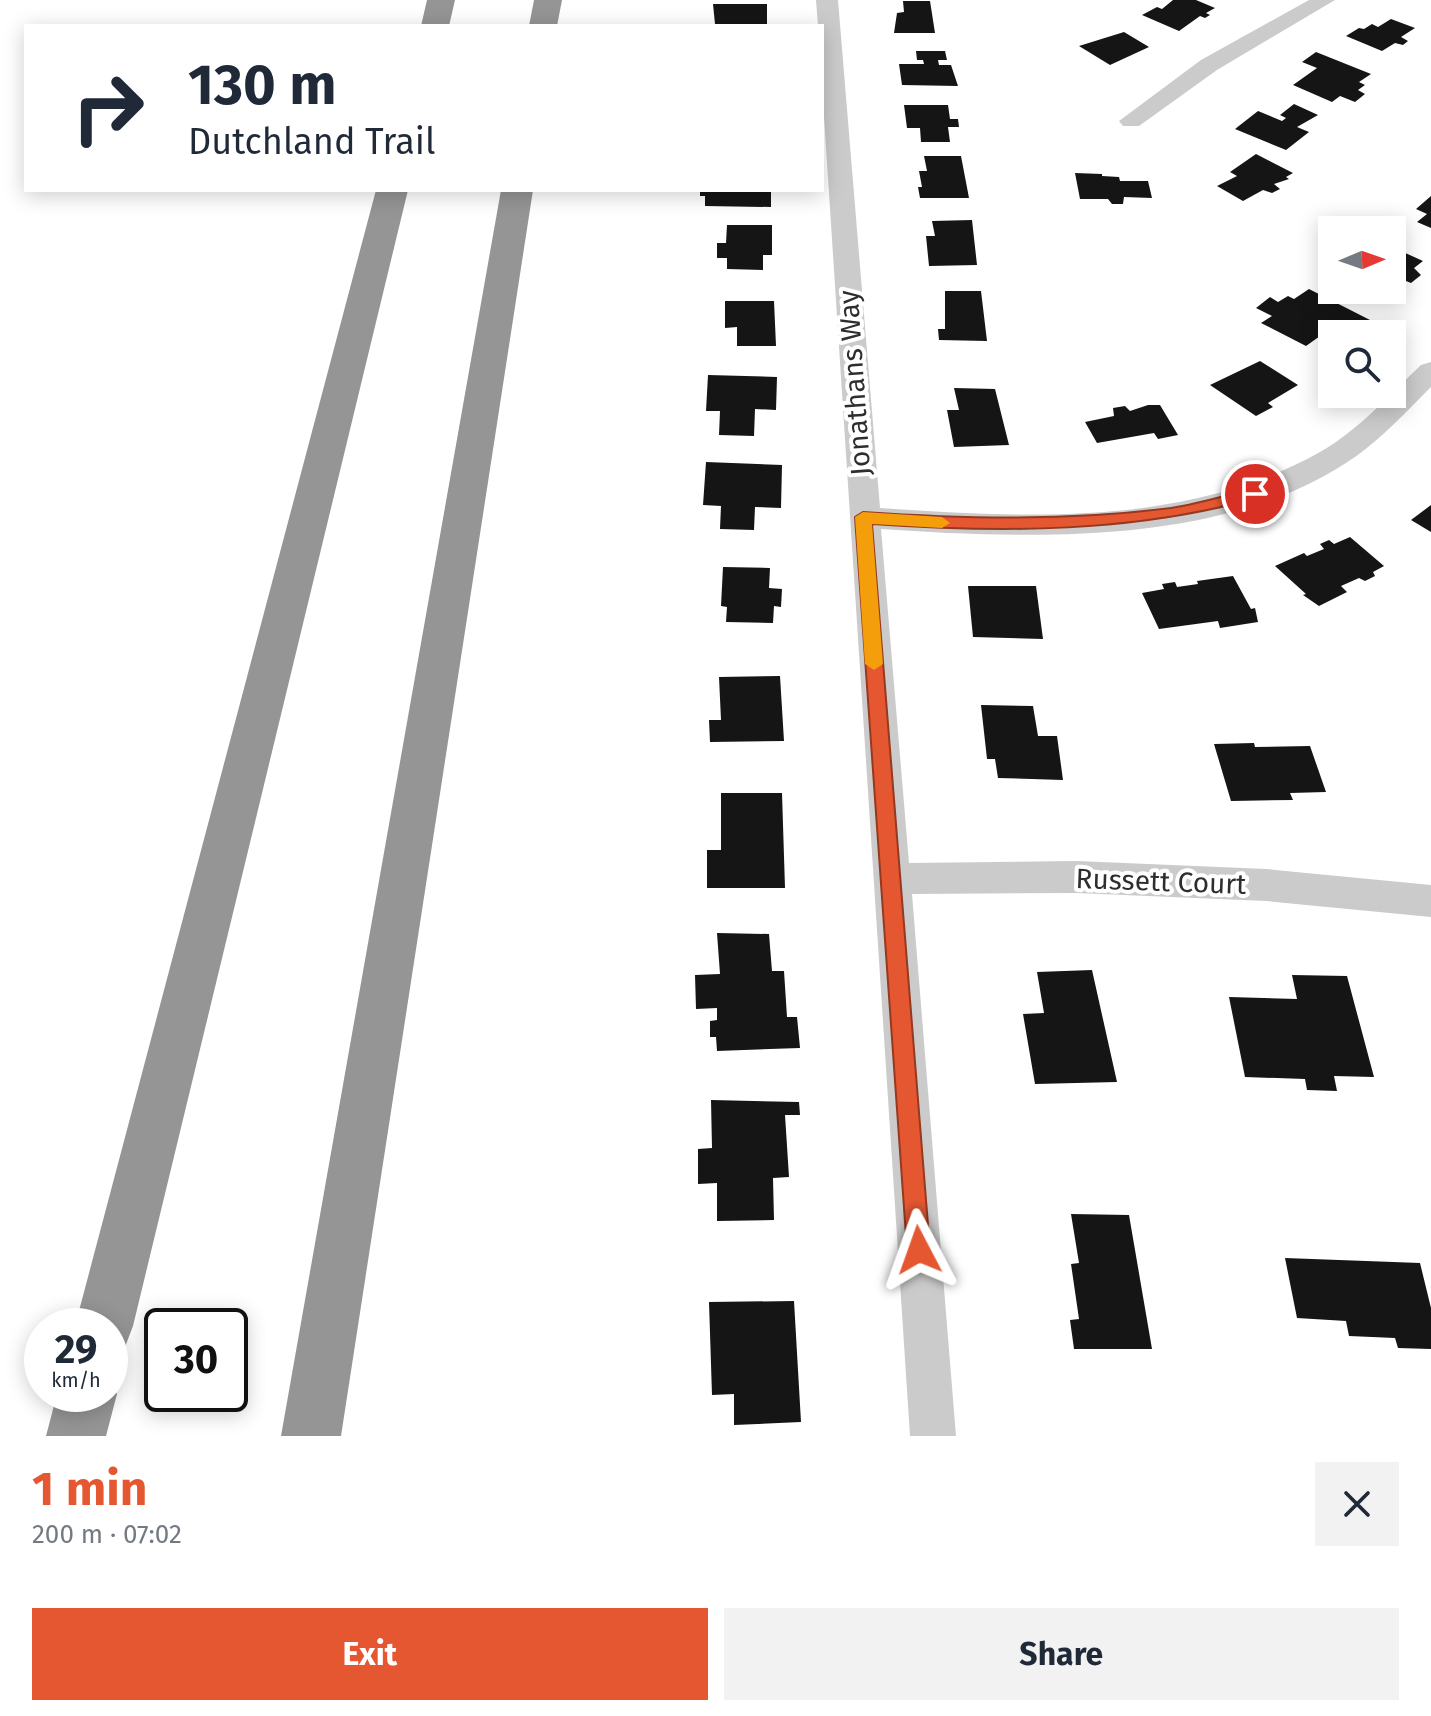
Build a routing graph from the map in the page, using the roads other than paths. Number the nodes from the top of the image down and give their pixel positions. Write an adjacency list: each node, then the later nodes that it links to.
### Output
1 (441, 0): 5 (highway)
2 (548, 0): 6 (highway)
3 (827, 0): 11 (street, Jonathans Way)
4 (1324, 0): 7 (street)
5 (435, 24)
6 (543, 24)
7 (1131, 121)
8 (391, 192): 14 (highway)
9 (517, 192): 17 (highway)
10 (1431, 371): 11 (street)
11 (863, 517): 12 (street, Jonathans Way)
12 (890, 879): 13 (street, Russett Court); 18 (street, Jonathans Way)
13 (1431, 901)
14 (109, 1308)
15 (82, 1412): 16 (highway)
16 (76, 1436)
17 (311, 1436)
18 (933, 1436)

